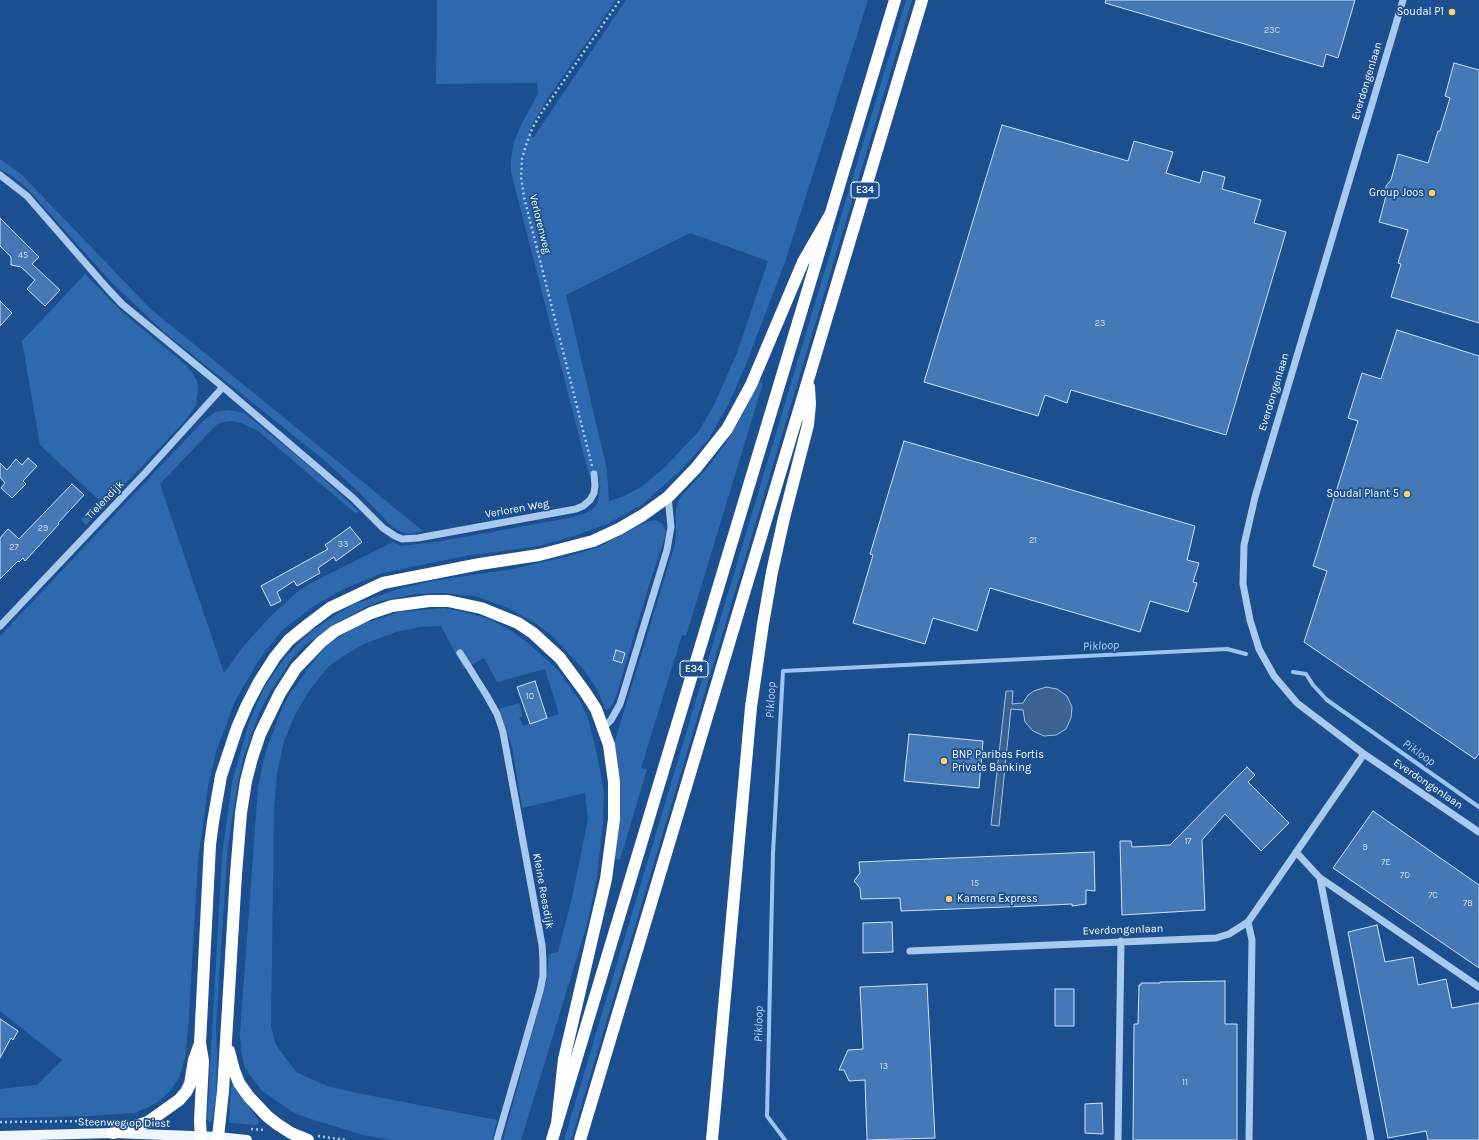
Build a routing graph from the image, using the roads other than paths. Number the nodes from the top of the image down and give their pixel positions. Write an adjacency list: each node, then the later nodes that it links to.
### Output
1 (895, 0): 5 (highway, E34)
2 (922, 0): 6 (highway, E34)
3 (1402, 0): 13 (street, Everdongenlaan)
4 (0, 175): 7 (street)
5 (830, 215): 9 (highway); 23 (highway, E34)
6 (808, 380): 26 (highway); 33 (highway, E34)
7 (223, 387): 8 (street, Verloren Weg); 10 (street, Tielendijk)
8 (594, 474)
9 (668, 497): 12 (street); 22 (highway)
10 (0, 626)
11 (460, 653): 31 (street, Kleine Reesdijk)
12 (603, 728): 21 (highway); 23 (highway)
13 (1364, 754): 14 (street, Everdongenlaan); 15 (street, Everdongenlaan)
14 (1479, 832)
15 (1296, 852): 16 (street); 17 (street, Everdongenlaan)
16 (1320, 878): 20 (street); 36 (street)
17 (1248, 922): 18 (street, Everdongenlaan); 35 (street)
18 (1121, 941): 19 (street, Everdongenlaan); 34 (street)
19 (910, 951)
20 (1479, 987)
21 (226, 1039): 28 (highway); 30 (highway)
22 (200, 1043): 24 (highway); 27 (highway)
23 (557, 1124): 32 (highway, E34)
24 (113, 1133): 25 (main road, Steenweg op Diest); 27 (main road, Steenweg op Diest)
25 (0, 1136)
26 (714, 1137)
27 (200, 1138): 28 (main road, Steenweg op Diest)
28 (217, 1139): 29 (main road, Steenweg op Diest)
29 (247, 1140)
30 (308, 1140)
31 (498, 1140)
32 (552, 1140)
33 (580, 1140)
34 (1118, 1140)
35 (1249, 1140)
36 (1372, 1140)

